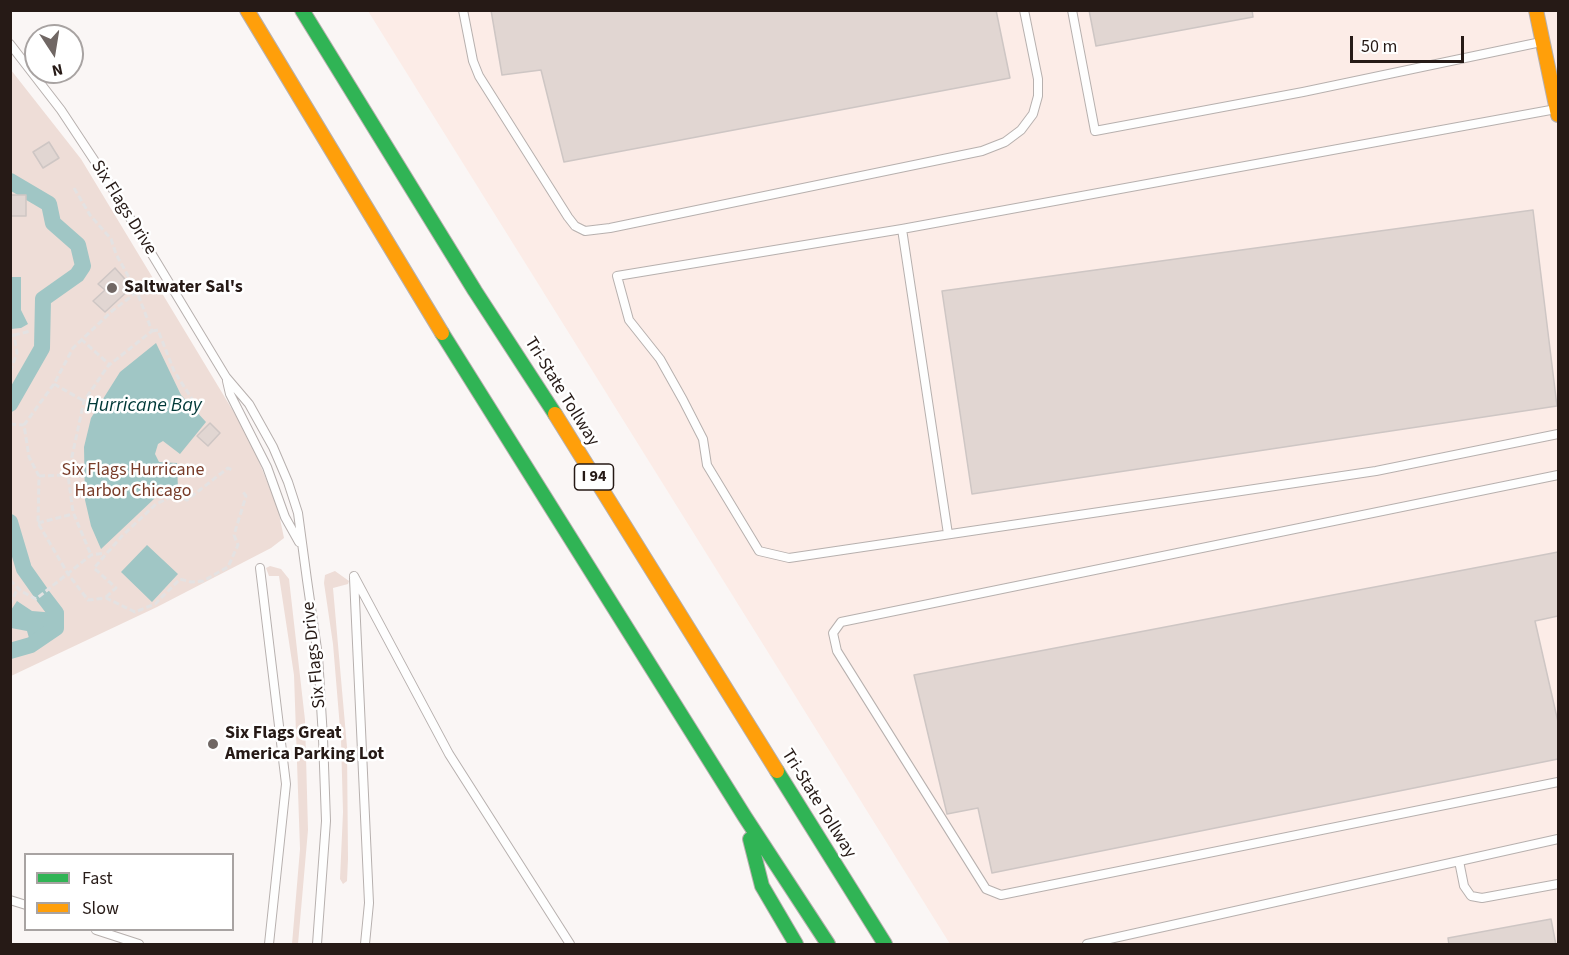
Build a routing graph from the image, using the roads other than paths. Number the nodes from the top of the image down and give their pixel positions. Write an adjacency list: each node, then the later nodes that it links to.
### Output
1 (247, 10): 18 (main road)
2 (302, 10): 30 (main road, Tri-State Tollway / I 94)
3 (462, 10): 4 (lane)
4 (1024, 10)
5 (1072, 10): 7 (lane)
6 (1536, 10): 7 (main road)
7 (1543, 42): 9 (main road)
8 (10, 44): 11 (lane, Six Flags Drive)
9 (1558, 112): 10 (lane)
10 (902, 229): 14 (lane); 14 (lane)
11 (226, 377): 15 (lane, Six Flags Drive); 15 (lane, Six Flags Drive)
12 (1558, 434): 14 (lane)
13 (1558, 475): 17 (lane)
14 (948, 534)
15 (301, 546): 25 (lane, Six Flags Drive)
16 (260, 568): 24 (lane)
17 (1558, 782)
18 (745, 817): 28 (main road); 29 (main road)
19 (1558, 842): 20 (lane)
20 (1459, 861): 21 (lane); 31 (lane)
21 (1558, 884)
22 (99, 931): 23 (lane)
23 (139, 945)
24 (269, 945)
25 (317, 945)
26 (365, 945): 27 (lane)
27 (570, 945)
28 (796, 945)
29 (828, 945)
30 (885, 945)
31 (1087, 945)

